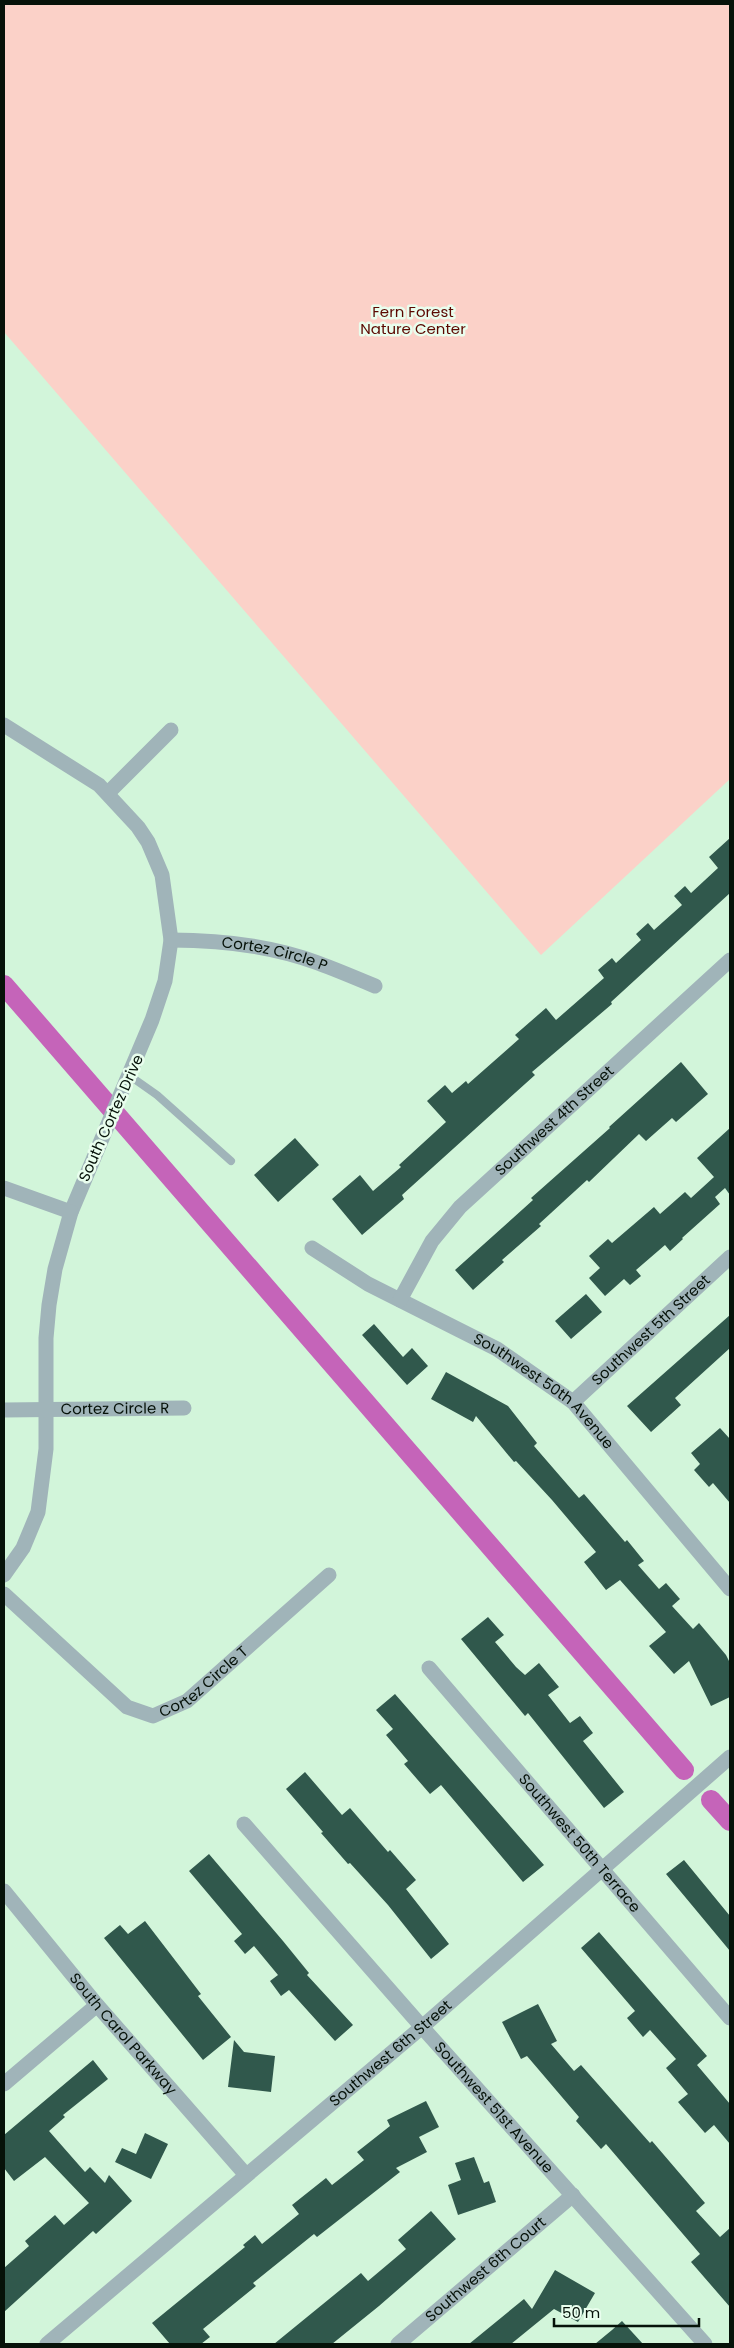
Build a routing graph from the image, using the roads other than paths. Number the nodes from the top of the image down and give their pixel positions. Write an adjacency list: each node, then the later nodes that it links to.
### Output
1 (4, 725): 3 (street, South Cortez Drive)
2 (171, 730): 3 (street)
3 (108, 793): 4 (street, South Cortez Drive)
4 (171, 940): 6 (street, Cortez Circle P); 7 (street, South Cortez Drive)
5 (730, 960): 13 (street, Southwest 4th Street)
6 (375, 986)
7 (130, 1076): 8 (lane); 10 (street, South Cortez Drive)
8 (231, 1161)
9 (4, 1188): 10 (street)
10 (71, 1212): 15 (street, South Cortez Drive)
11 (312, 1248): 13 (street, Southwest 50th Avenue)
12 (730, 1257): 14 (street, Southwest 5th Street)
13 (400, 1300): 14 (street, Southwest 50th Avenue)
14 (572, 1402): 20 (street, Southwest 50th Avenue)
15 (46, 1408): 16 (street, Cortez Circle R); 17 (street, Cortez Circle R); 18 (street, South Cortez Drive)
16 (184, 1408)
17 (4, 1410)
18 (4, 1575)
19 (329, 1575): 21 (street, Cortez Circle T)
20 (730, 1590)
21 (4, 1594)
22 (429, 1668): 25 (street, Southwest 50th Terrace)
23 (730, 1757): 25 (street, Southwest 6th Street)
24 (244, 1824): 29 (street, Southwest 51st Avenue)
25 (603, 1869): 28 (street, Southwest 50th Terrace); 29 (street, Southwest 6th Street)
26 (4, 1891): 27 (street, South Carol Parkway)
27 (97, 2005): 30 (street); 31 (street, South Carol Parkway)
28 (730, 2018)
29 (422, 2027): 31 (street, Southwest 6th Street); 32 (street, Southwest 51st Avenue)
30 (4, 2084)
31 (246, 2175): 33 (street, Southwest 6th Street)
32 (573, 2195): 34 (street, Southwest 6th Court); 35 (street, Southwest 51st Avenue)
33 (47, 2344)
34 (398, 2344)
35 (705, 2344)

